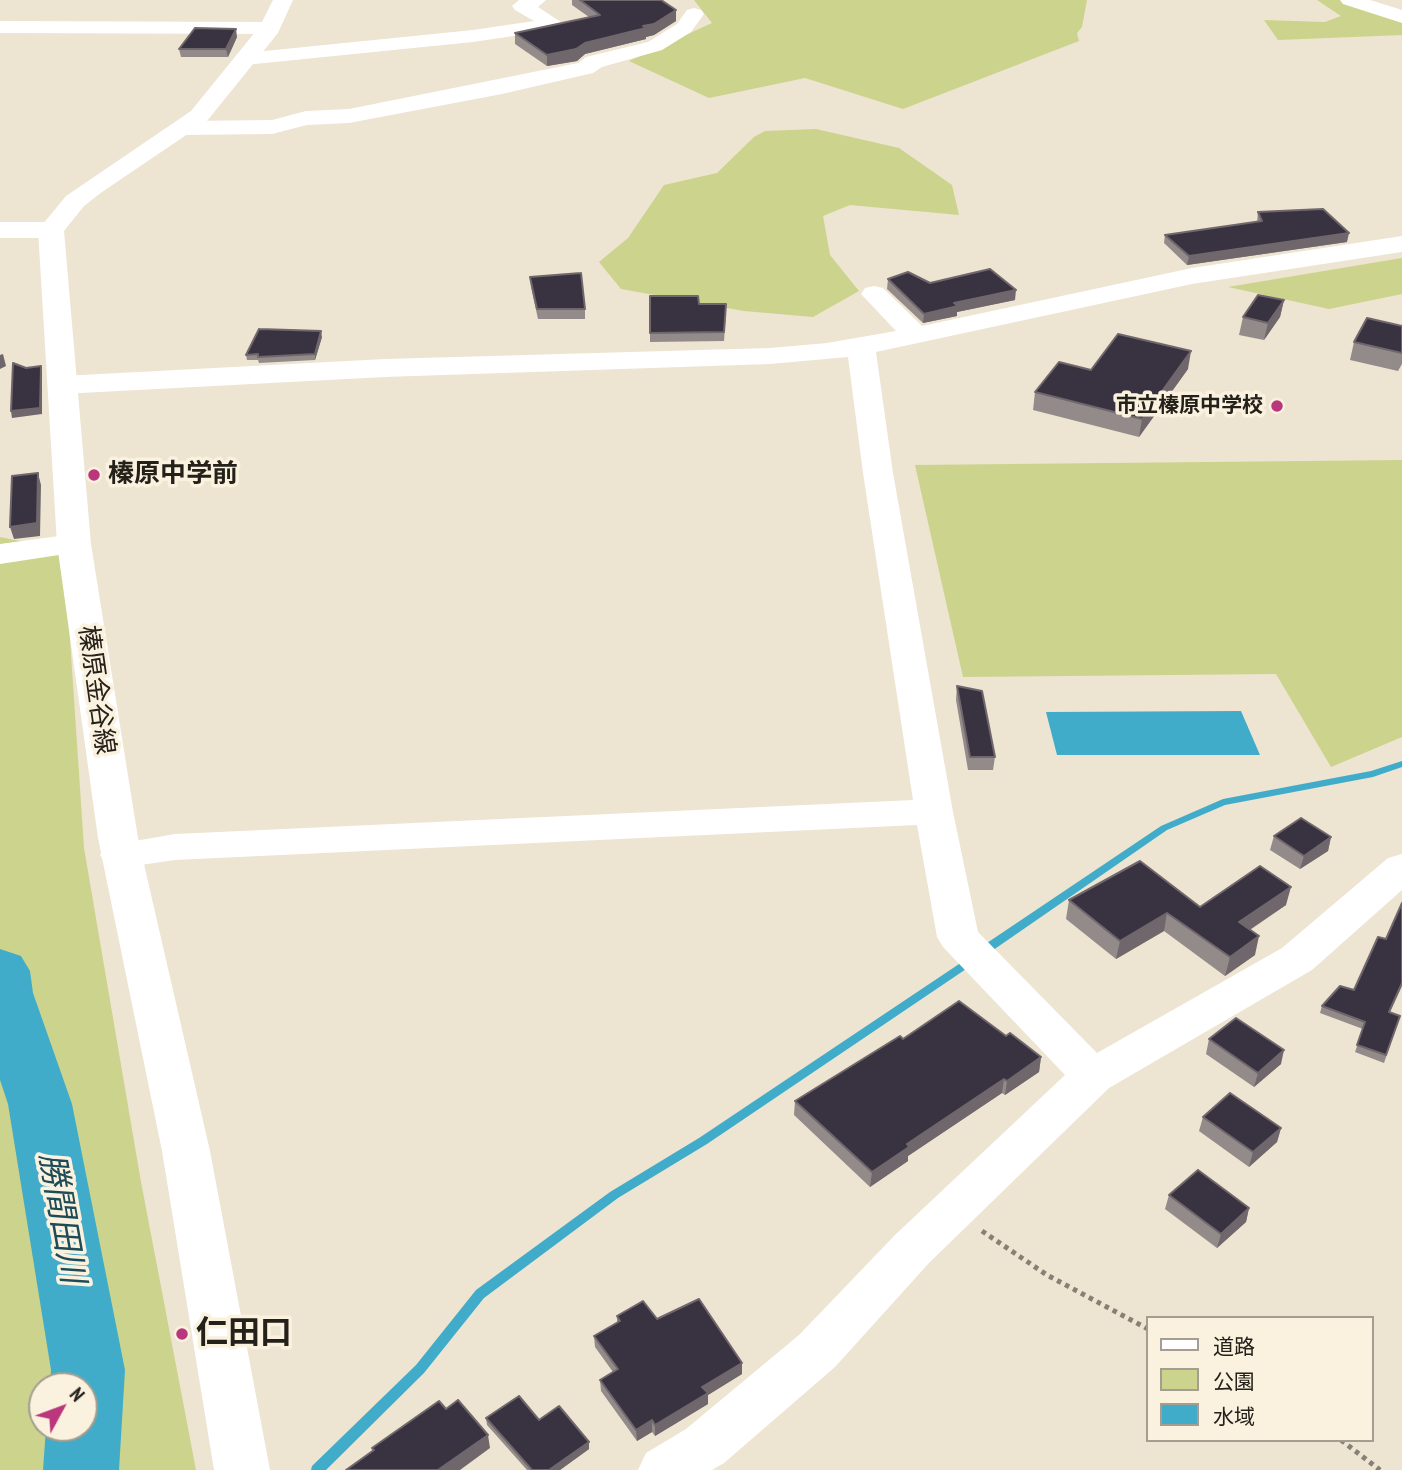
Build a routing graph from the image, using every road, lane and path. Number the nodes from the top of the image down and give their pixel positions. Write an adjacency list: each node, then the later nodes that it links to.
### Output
1 (536, 0): 7 (street)
2 (1350, 0): 5 (street)
3 (276, 14): 8 (street); 10 (main road)
4 (694, 14): 11 (street)
5 (1402, 18)
6 (580, 21): 7 (street)
7 (554, 24): 9 (street)
8 (0, 27)
9 (481, 35): 10 (street); 11 (street)
10 (245, 59): 12 (main road)
11 (506, 86): 12 (street)
12 (183, 128): 14 (main road)
13 (0, 230): 14 (street)
14 (51, 230): 19 (main road, 榛原金谷線)
15 (1402, 244): 17 (street)
16 (874, 294): 17 (street)
17 (916, 335): 18 (street)
18 (861, 347): 19 (street); 22 (street)
19 (62, 385): 20 (main road, 榛原金谷線)
20 (74, 544): 21 (street); 23 (main road, 榛原金谷線)
21 (0, 554)
22 (934, 812): 23 (street); 25 (street)
23 (120, 855): 29 (main road, 榛原金谷線)
24 (1402, 868): 25 (street)
25 (1093, 1076): 26 (street)
26 (952, 1212): 27 (path); 30 (street)
27 (1146, 1328)
28 (1344, 1442): 31 (path)
29 (242, 1470)
30 (665, 1470)
31 (1380, 1470)

